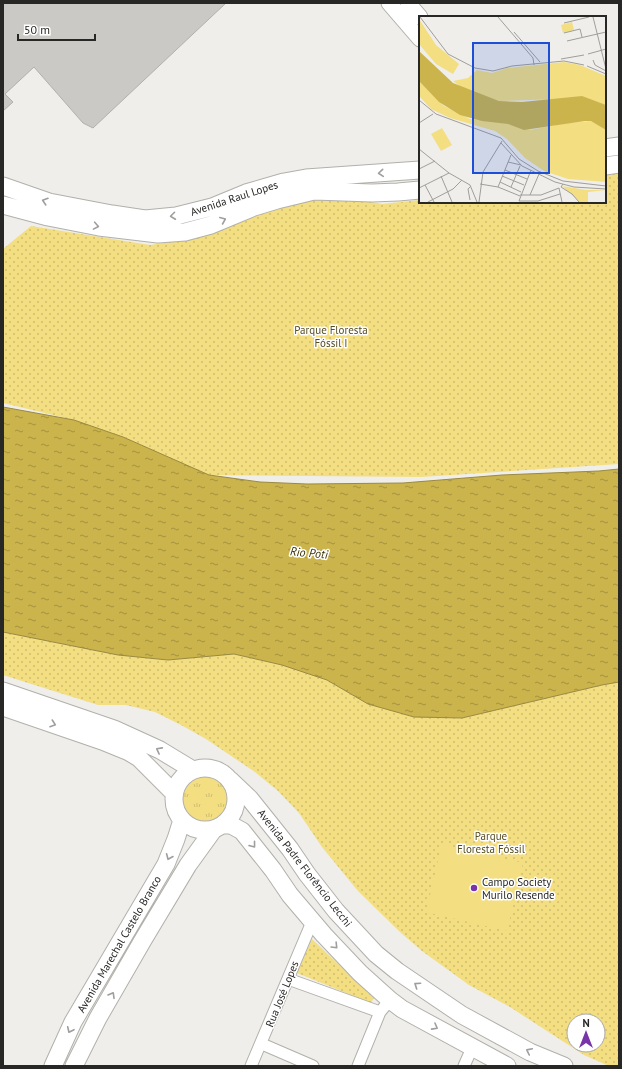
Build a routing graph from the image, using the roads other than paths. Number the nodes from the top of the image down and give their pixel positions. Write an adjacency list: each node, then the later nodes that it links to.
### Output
1 (389, 3): 4 (street)
2 (408, 3): 3 (street)
3 (419, 16)
4 (417, 31)
5 (619, 146): 6 (main road)
6 (606, 148)
7 (619, 164): 8 (main road)
8 (606, 166)
9 (419, 170): 10 (main road, Avenida Raul Lopes, one-way to 10)
10 (3, 186)
11 (419, 190): 12 (main road, Avenida Raul Lopes, one-way to 11)
12 (3, 205)
13 (3, 691): 15 (main road)
14 (3, 707): 15 (main road)
15 (28, 707): 16 (main road, one-way to 15); 18 (main road, one-way to 18)
16 (193, 770): 17 (main road); 18 (main road)
17 (230, 780): 20 (main road); 24 (main road, Avenida Padre Florêncio Lecchi, one-way to 17)
18 (174, 793): 19 (main road)
19 (182, 820): 20 (main road); 28 (main road, Avenida Marechal Castelo Branco, one-way to 28)
20 (218, 827): 21 (main road, one-way to 21); 29 (main road, Avenida Marechal Castelo Branco, one-way to 20)
21 (312, 922): 22 (street, Rua José Lopes); 23 (main road, one-way to 23)
22 (288, 979): 23 (street); 25 (street, Rua José Lopes)
23 (385, 1006): 26 (main road, one-way to 26); 32 (street)
24 (510, 1041): 27 (main road); 34 (main road, Avenida Padre Florêncio Lecchi, one-way to 24)
25 (262, 1044): 30 (street, Rua José Lopes); 31 (street)
26 (472, 1048): 27 (main road); 33 (street)
27 (504, 1064)
28 (53, 1066)
29 (74, 1066)
30 (251, 1066)
31 (313, 1066)
32 (358, 1066)
33 (464, 1066)
34 (564, 1066)

